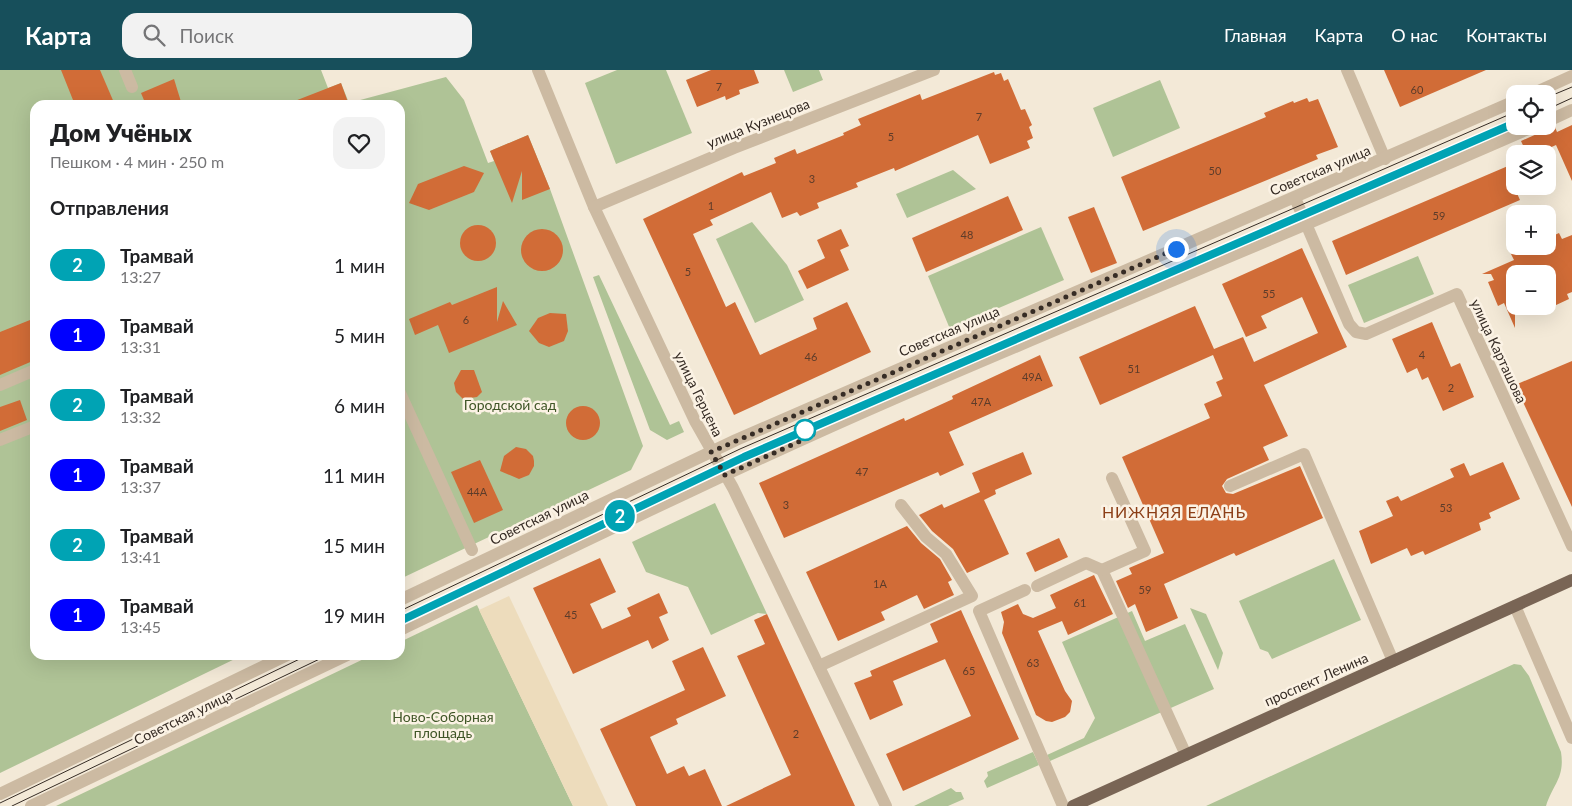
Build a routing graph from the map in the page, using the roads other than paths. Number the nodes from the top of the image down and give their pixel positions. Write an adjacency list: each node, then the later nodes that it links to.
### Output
1 (125, 70): 7 (street)
2 (538, 70): 14 (street, улица Герцена)
3 (934, 70): 14 (street, улица Кузнецова)
4 (1347, 70): 12 (street)
5 (1572, 76): 6 (street)
6 (1552, 85)
7 (132, 88)
8 (1506, 105): 12 (street, Советская улица)
9 (1572, 110): 10 (street)
10 (1556, 117)
11 (1514, 135): 15 (street)
12 (1384, 159): 13 (street, Советская улица)
13 (1295, 198): 15 (street, улица Карташова); 21 (street, Советская улица)
14 (594, 207): 21 (street, улица Герцена)
15 (1307, 226): 22 (street); 26 (street, улица Карташова)
16 (30, 372): 17 (street)
17 (0, 385)
18 (405, 404): 27 (street)
19 (30, 428): 20 (street)
20 (0, 440)
21 (711, 452): 22 (street, улица Герцена); 30 (street, Советская улица)
22 (725, 475): 32 (street); 36 (street, улица Герцена)
23 (1112, 478): 28 (street)
24 (1230, 486): 35 (street)
25 (901, 505): 36 (street)
26 (1572, 546)
27 (472, 550)
28 (1102, 570): 38 (street); 42 (street)
29 (1572, 580): 31 (main road, проспект Ленина)
30 (405, 598)
31 (1514, 606): 35 (main road, проспект Ленина); 37 (street)
32 (405, 628)
33 (277, 660): 39 (street, Советская улица)
34 (337, 660): 40 (street, Советская улица)
35 (1393, 660): 38 (main road, проспект Ленина)
36 (819, 666): 41 (street, улица Герцена)
37 (1572, 738)
38 (1186, 755): 43 (main road, проспект Ленина)
39 (0, 794)
40 (31, 806)
41 (886, 806)
42 (1063, 806)
43 (1073, 806)

